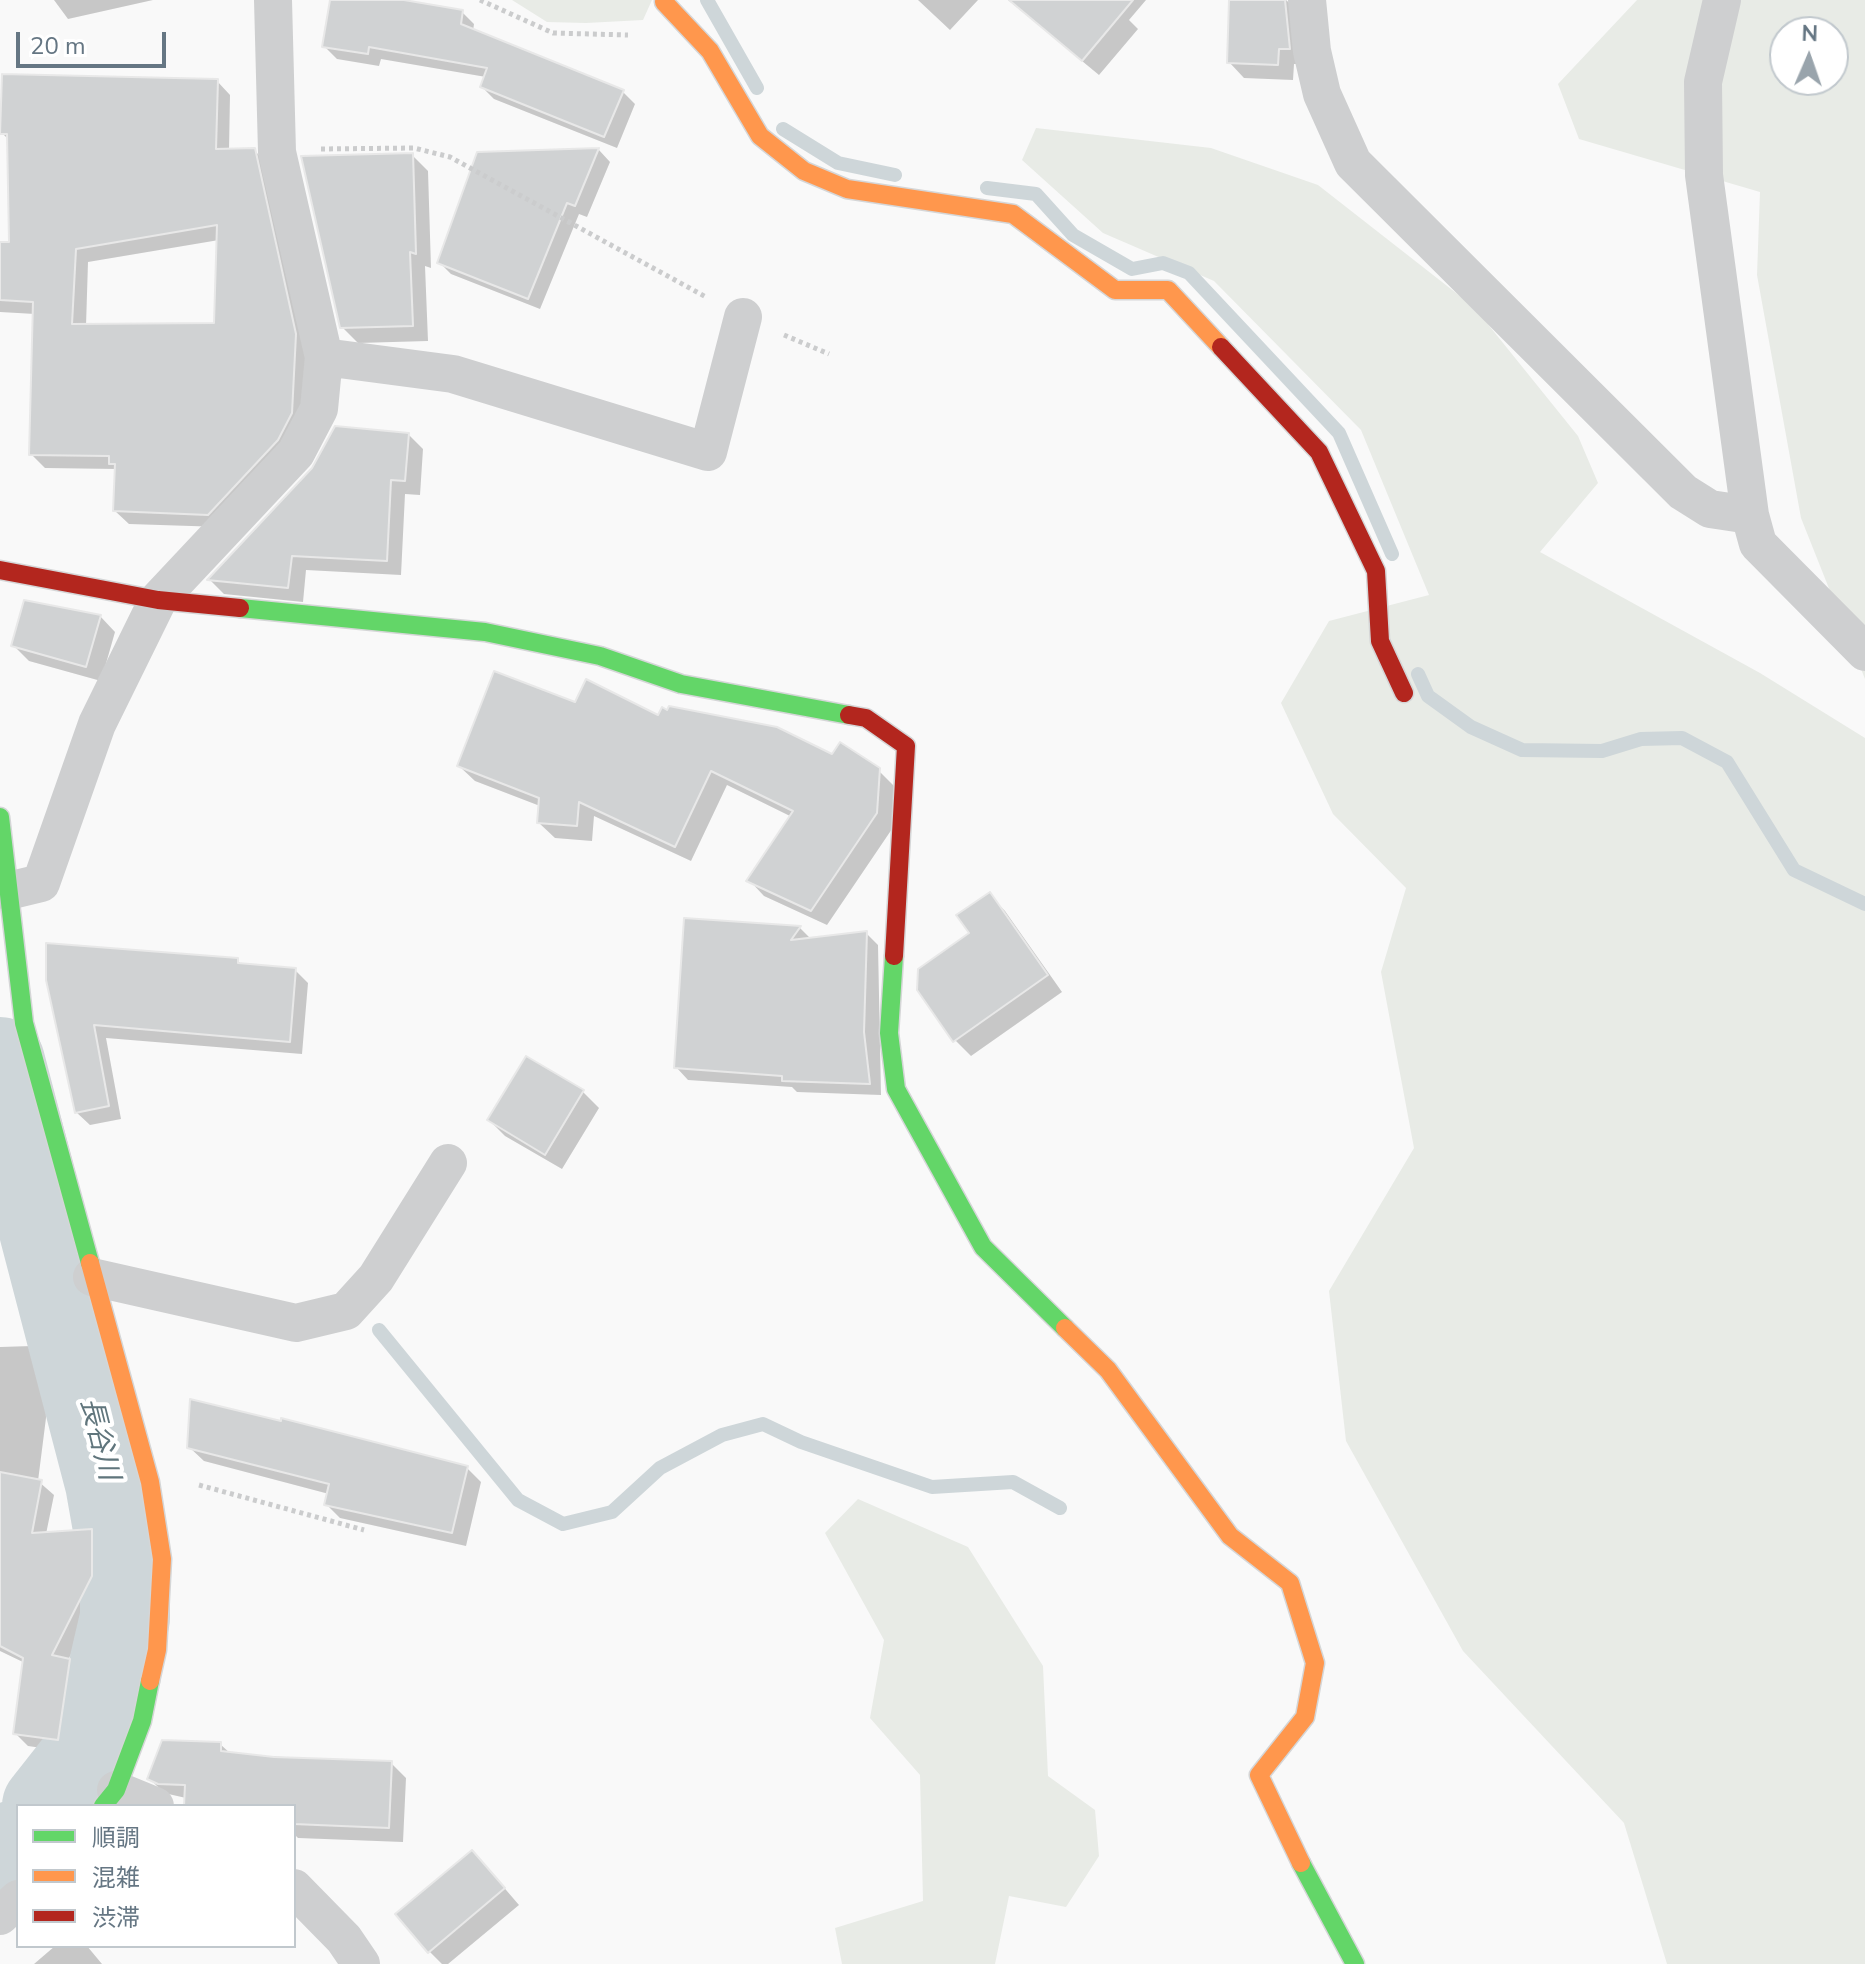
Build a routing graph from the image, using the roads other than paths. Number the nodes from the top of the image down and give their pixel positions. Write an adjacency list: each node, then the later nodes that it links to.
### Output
1 (273, 0): 6 (street)
2 (1307, 0): 7 (street)
3 (1722, 0): 7 (street)
4 (664, 2): 11 (street)
5 (743, 317): 6 (street)
6 (324, 357): 9 (street)
7 (1750, 515): 10 (street)
8 (0, 570): 9 (street)
9 (158, 600): 13 (street); 22 (street)
10 (1865, 652)
11 (1404, 693)
12 (0, 817): 13 (street)
13 (8, 891): 15 (street)
14 (448, 1163): 15 (street)
15 (92, 1277): 16 (street)
16 (110, 1798): 17 (street)
17 (144, 1804)
18 (296, 1890): 21 (street)
19 (16, 1901): 20 (street)
20 (0, 1916)
21 (361, 1964)
22 (1355, 1964)

